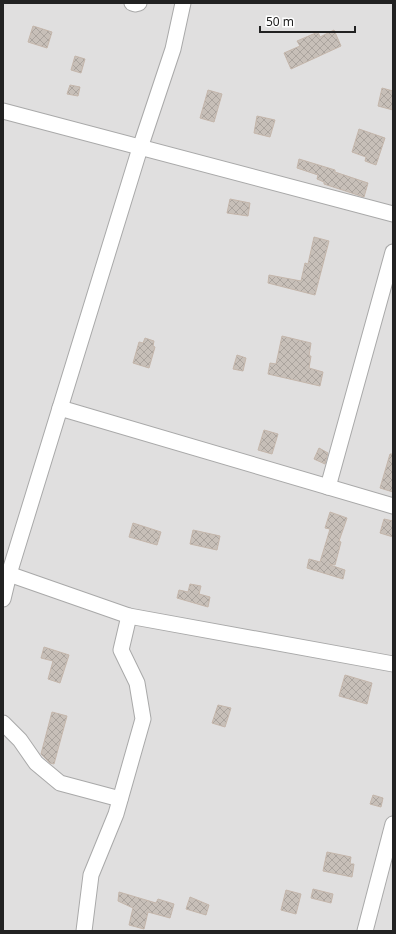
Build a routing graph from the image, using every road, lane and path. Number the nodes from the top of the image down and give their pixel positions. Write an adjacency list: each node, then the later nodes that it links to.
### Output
1 (132, 3): 2 (street)
2 (139, 3)
3 (183, 3): 5 (street)
4 (3, 111): 5 (street)
5 (140, 148): 6 (street); 8 (street)
6 (393, 214)
7 (393, 252): 9 (street)
8 (60, 408): 9 (street); 11 (street)
9 (328, 487): 10 (street)
10 (393, 506)
11 (6, 573): 12 (street); 13 (street)
12 (3, 599)
13 (129, 616): 14 (street); 16 (street)
14 (393, 664)
15 (3, 723): 16 (street)
16 (120, 799): 18 (street)
17 (393, 824): 19 (street)
18 (84, 931)
19 (365, 931)

